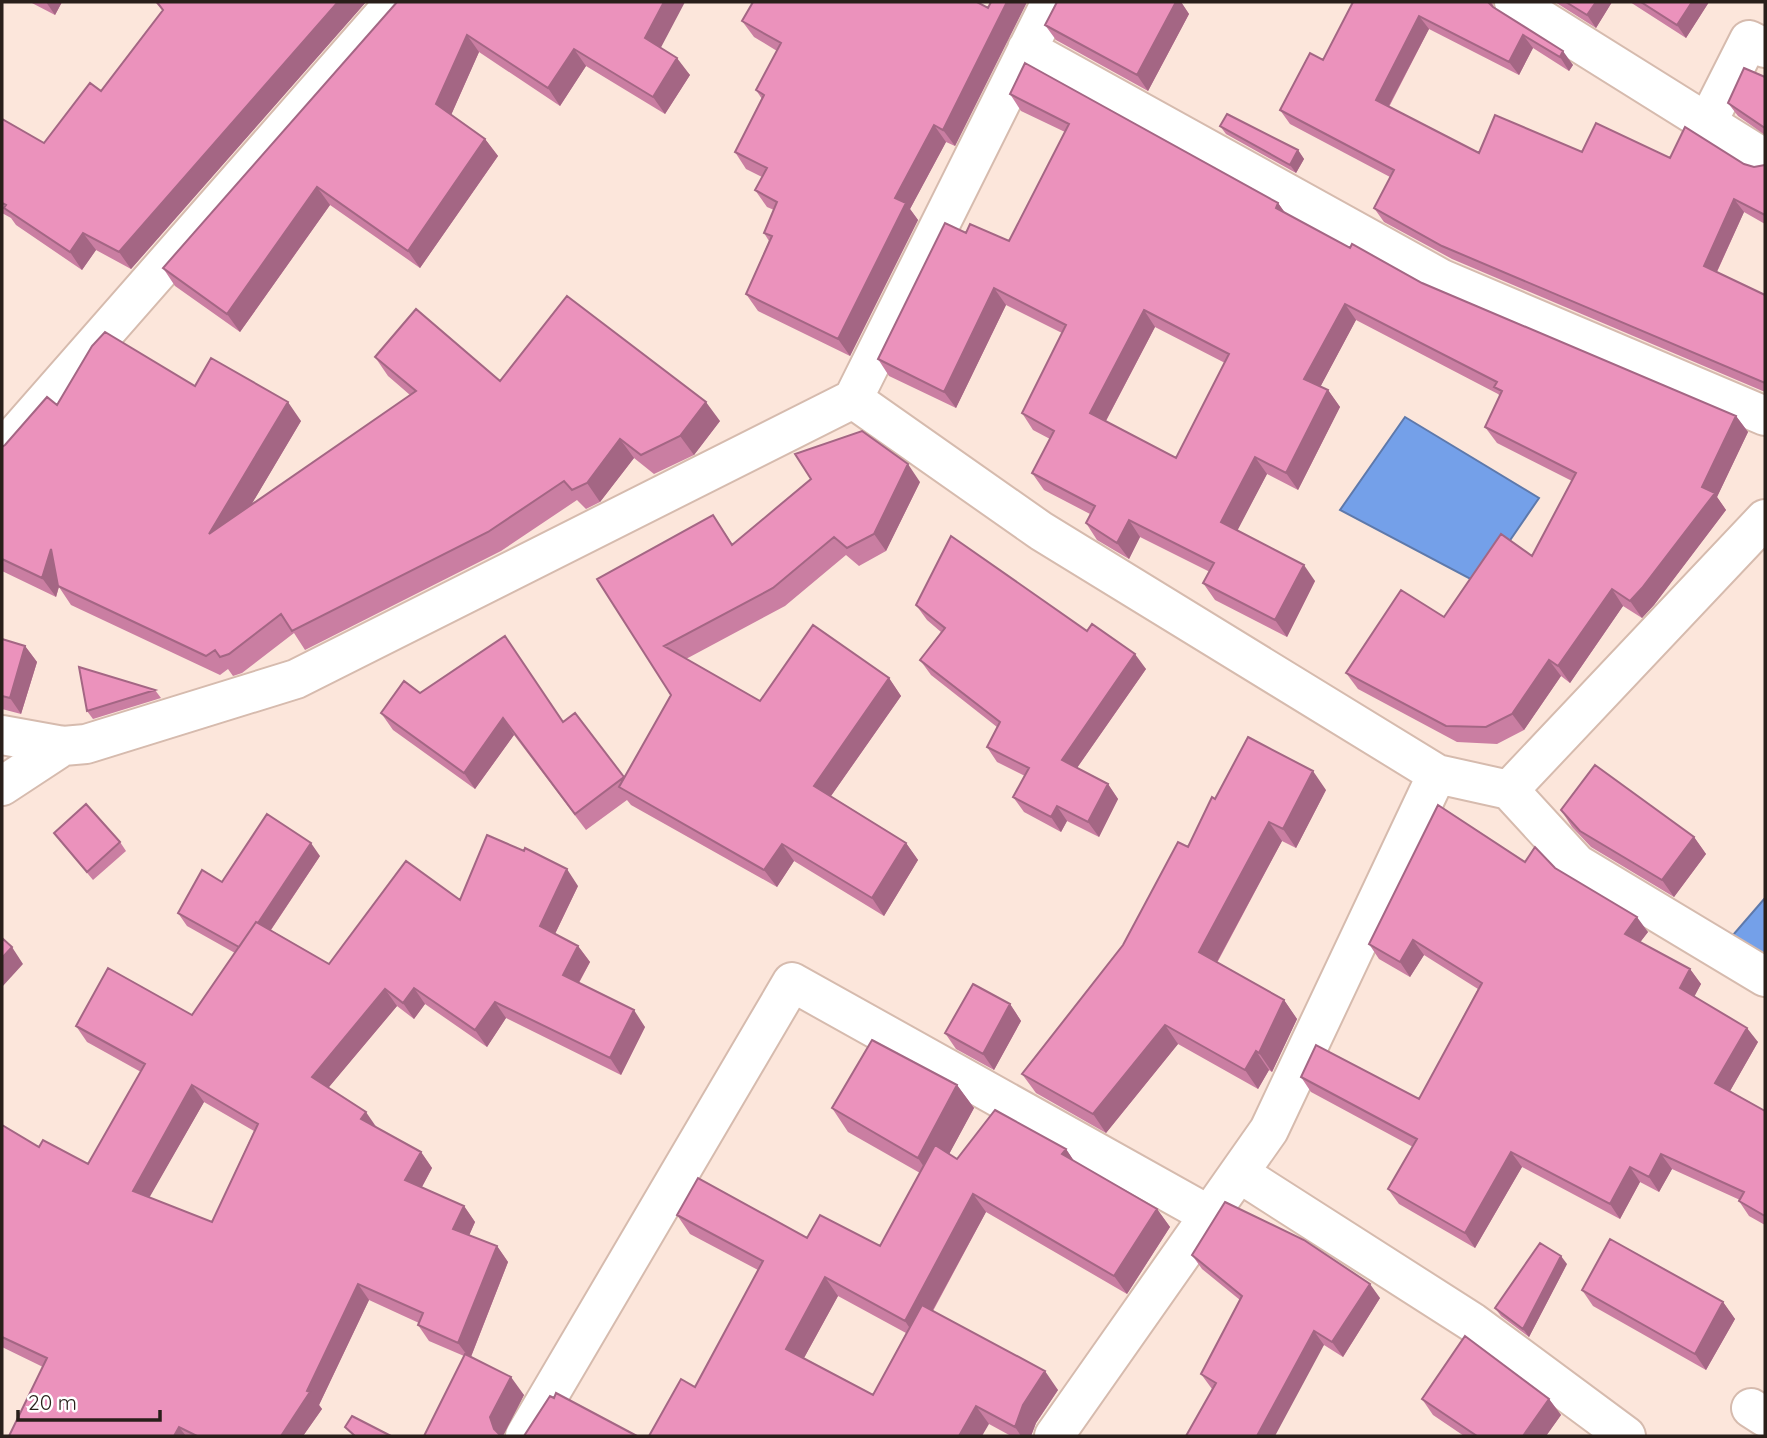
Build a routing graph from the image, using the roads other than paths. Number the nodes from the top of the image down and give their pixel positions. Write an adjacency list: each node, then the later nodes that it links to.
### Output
1 (395, 2): 10 (street)
2 (1051, 2): 4 (street)
3 (1514, 2): 6 (street)
4 (1027, 48): 8 (street); 9 (street)
5 (1765, 48): 6 (street)
6 (1707, 122): 7 (street)
7 (1765, 159)
8 (853, 399): 13 (street); 14 (street)
9 (1765, 416)
10 (2, 450)
11 (1765, 519): 16 (street)
12 (2, 735): 13 (street)
13 (62, 746): 15 (street)
14 (1437, 774): 16 (street); 18 (street)
15 (2, 786)
16 (1509, 790): 17 (street)
17 (1765, 977)
18 (1239, 1173): 19 (street); 22 (street)
19 (1209, 1216): 20 (street); 21 (street)
20 (525, 1436)
21 (1054, 1436)
22 (1626, 1436)

